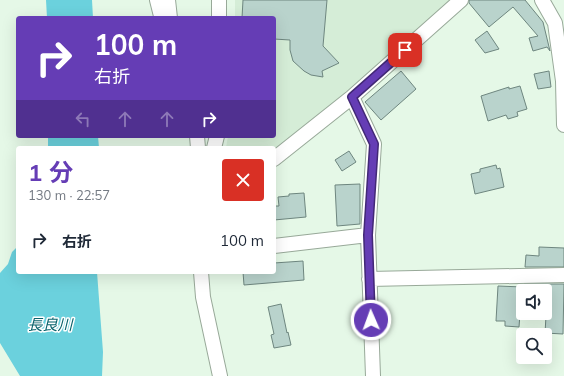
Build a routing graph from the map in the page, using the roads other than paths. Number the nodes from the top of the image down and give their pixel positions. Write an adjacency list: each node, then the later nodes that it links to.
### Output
1 (157, 0): 6 (street)
2 (168, 0): 7 (street)
3 (219, 0): 8 (street)
4 (461, 0): 10 (street)
5 (542, 0): 9 (street)
6 (161, 16)
7 (170, 16)
8 (219, 16)
9 (564, 81): 11 (street)
10 (352, 97): 12 (street); 13 (street)
11 (564, 125)
12 (276, 157)
13 (368, 235): 14 (street); 17 (street)
14 (276, 246)
15 (201, 274): 18 (street)
16 (564, 275): 17 (street)
17 (369, 279): 19 (street)
18 (220, 376)
19 (373, 376)

